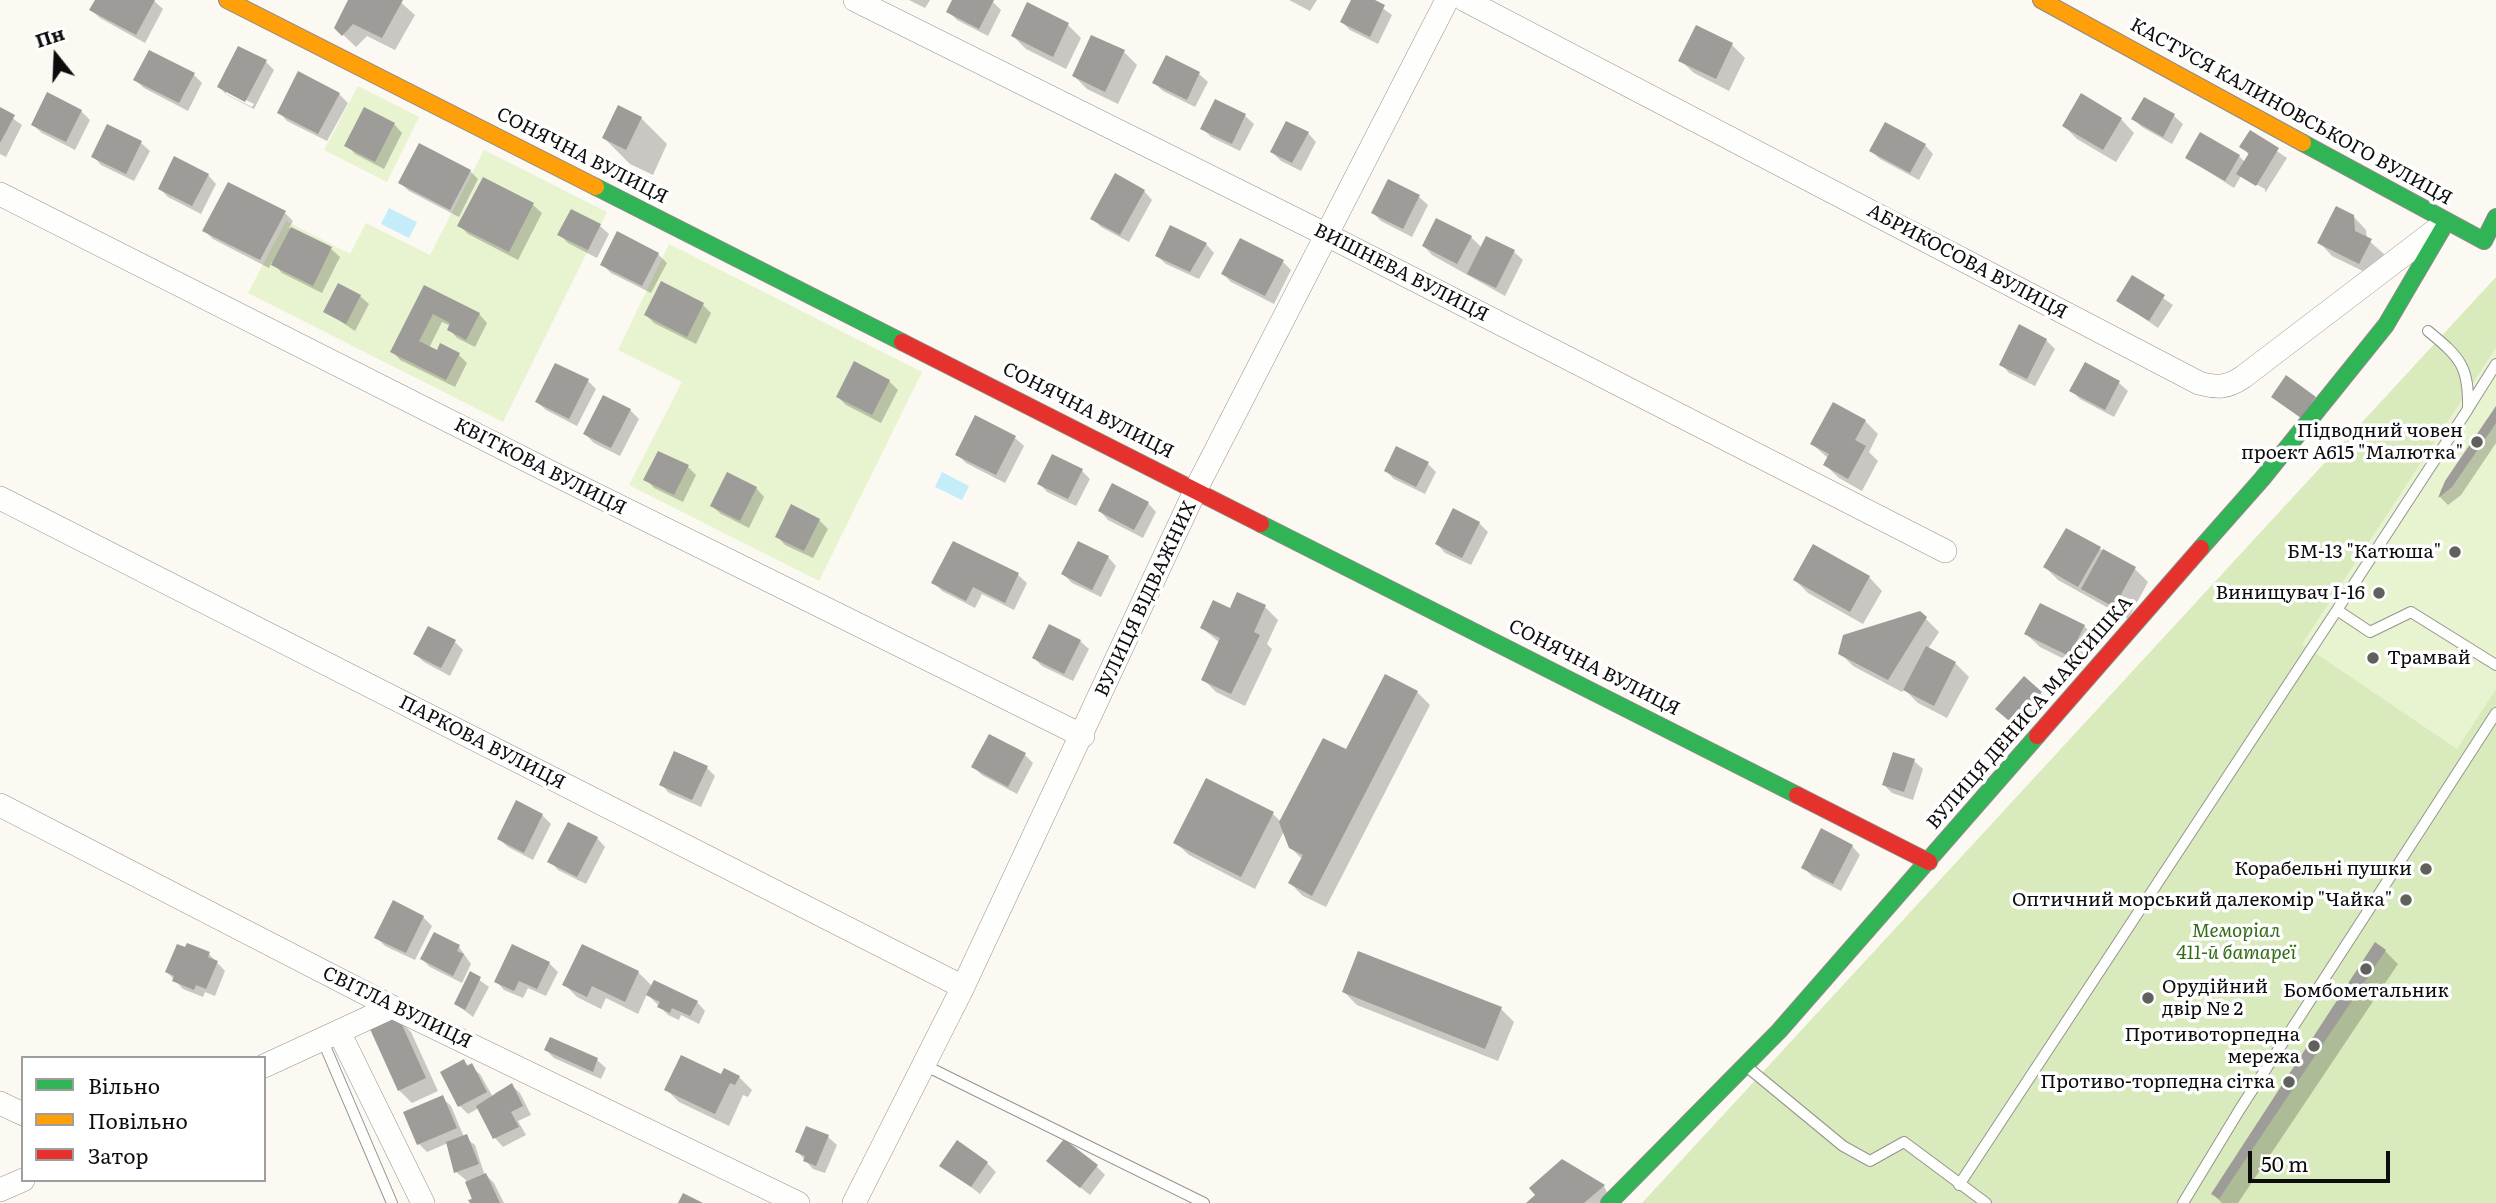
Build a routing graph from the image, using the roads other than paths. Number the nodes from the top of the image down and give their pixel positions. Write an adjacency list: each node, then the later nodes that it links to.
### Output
1 (227, 0): 14 (street, СОНЯЧНА ВУЛИЦЯ)
2 (855, 0): 9 (street, ВИШНЕВА ВУЛИЦЯ)
3 (1447, 0): 9 (street, ВУЛИЦЯ ВІДВАЖНИХ)
4 (1465, 0): 8 (street, АБРИКОСОВА ВУЛИЦЯ)
5 (2041, 0): 8 (street, КАСТУСЯ КАЛИНОВСЬКОГО ВУЛИЦЯ)
6 (0, 194): 20 (street, КВІТКОВА ВУЛИЦЯ)
7 (2496, 217): 10 (street)
8 (2447, 221): 10 (street, КАСТУСЯ КАЛИНОВСЬКОГО ВУЛИЦЯ); 22 (street, ВУЛИЦЯ ДЕНИСА МАКСИШКА)
9 (1325, 234): 14 (street, ВУЛИЦЯ ВІДВАЖНИХ); 16 (street, ВИШНЕВА ВУЛИЦЯ)
10 (2490, 246)
11 (2428, 331): 13 (lane)
12 (2496, 364): 13 (lane)
13 (2468, 409): 17 (lane)
14 (1196, 489): 20 (street, ВУЛИЦЯ ВІДВАЖНИХ); 22 (street, СОНЯЧНА ВУЛИЦЯ)
15 (0, 498): 23 (street, ПАРКОВА ВУЛИЦЯ)
16 (1945, 551)
17 (2337, 610): 18 (lane); 32 (lane)
18 (2496, 665)
19 (2496, 713): 41 (lane)
20 (1083, 736): 23 (street, ВУЛИЦЯ ВІДВАЖНИХ)
21 (0, 805): 24 (street, СВІТЛА ВУЛИЦЯ)
22 (1929, 862): 28 (street, ВУЛИЦЯ ДЕНИСА МАКСИШКА)
23 (963, 987): 27 (street, ВУЛИЦЯ ВІДВАЖНИХ)
24 (393, 1007): 25 (street); 37 (street, СВІТЛА ВУЛИЦЯ)
25 (330, 1036): 26 (street); 35 (lane); 36 (street)
26 (266, 1065)
27 (924, 1065): 38 (street, ВУЛИЦЯ ВІДВАЖНИХ); 39 (lane)
28 (1745, 1065): 32 (lane); 34 (street, ВУЛИЦЯ ДЕНИСА МАКСИШКА)
29 (0, 1102): 30 (street)
30 (21, 1113)
31 (21, 1181): 33 (street)
32 (1959, 1185): 40 (lane)
33 (0, 1191)
34 (1611, 1202)
35 (392, 1203)
36 (423, 1203)
37 (798, 1203)
38 (854, 1203)
39 (1204, 1203)
40 (1986, 1203)
41 (2183, 1203)

